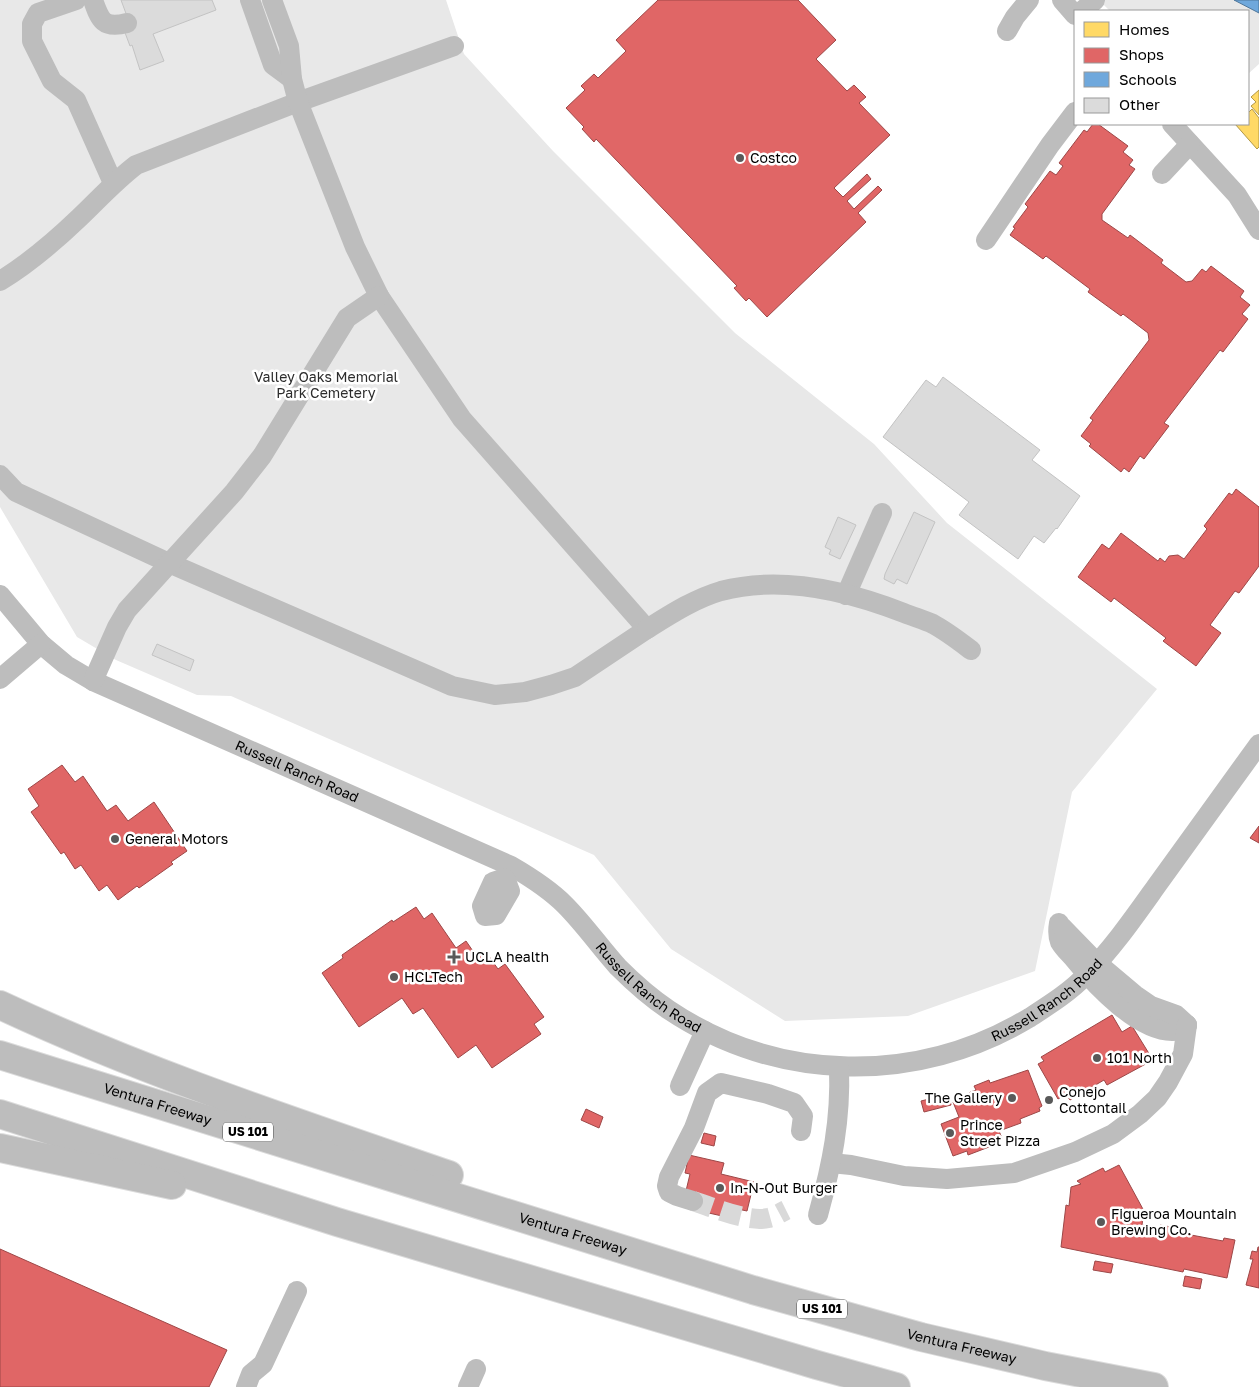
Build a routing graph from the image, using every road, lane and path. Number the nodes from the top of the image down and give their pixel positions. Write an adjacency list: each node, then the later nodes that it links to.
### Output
1 (76, 0): 19 (street)
2 (92, 0): 10 (street)
3 (250, 0): 13 (street)
4 (272, 0): 13 (street)
5 (1029, 0): 11 (street)
6 (1062, 0): 9 (street)
7 (1095, 0): 8 (street)
8 (1083, 10)
9 (1074, 14)
10 (127, 24)
11 (1007, 31)
12 (454, 46): 14 (street)
13 (292, 79): 14 (street)
14 (298, 102): 19 (street); 23 (street)
15 (1074, 113): 21 (street)
16 (1173, 125): 17 (street)
17 (1190, 144): 18 (street); 20 (street)
18 (1162, 174)
19 (113, 183): 22 (street)
20 (1256, 220)
21 (986, 240)
22 (0, 281)
23 (378, 296): 26 (street); 29 (street)
24 (0, 475): 26 (street)
25 (882, 513): 28 (street)
26 (169, 563): 29 (street); 33 (street)
27 (0, 595): 30 (street, Russell Ranch Road)
28 (846, 595): 29 (street); 31 (street)
29 (646, 629)
30 (41, 644): 32 (street); 33 (street, Russell Ranch Road)
31 (971, 650)
32 (0, 679)
33 (93, 681): 35 (street, Russell Ranch Road)
34 (1259, 744): 37 (street, Russell Ranch Road)
35 (508, 872): 36 (street); 39 (street, Russell Ranch Road)
36 (485, 917)
37 (1092, 969): 41 (street, Russell Ranch Road); 46 (street)
38 (0, 1005): 48 (highway)
39 (705, 1031): 41 (street, Russell Ranch Road); 42 (street)
40 (0, 1055): 48 (highway, Ventura Freeway / US 101)
41 (839, 1067): 46 (street)
42 (680, 1086)
43 (0, 1114): 50 (highway)
44 (801, 1131): 47 (street)
45 (0, 1148): 50 (highway)
46 (831, 1163): 49 (street)
47 (693, 1201)
48 (497, 1209): 54 (highway, Ventura Freeway / US 101)
49 (818, 1215)
50 (337, 1222): 53 (highway)
51 (297, 1291): 52 (street)
52 (246, 1387)
53 (896, 1387)
54 (1154, 1387)

